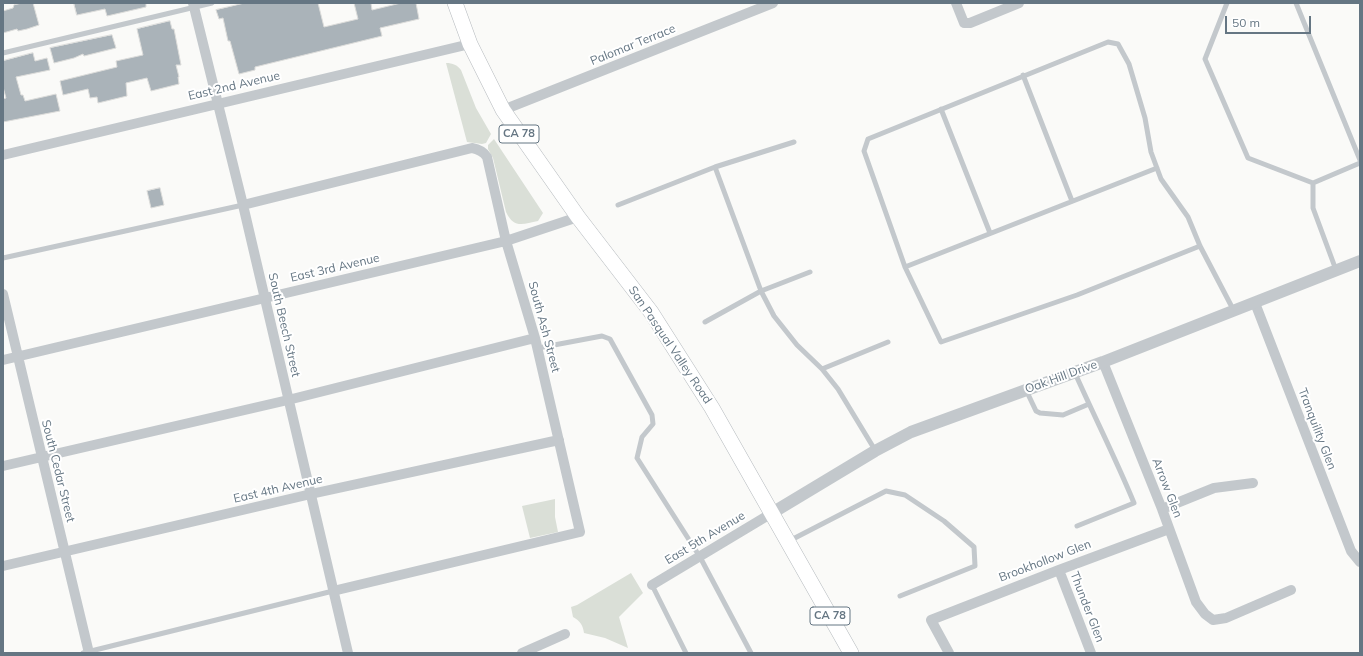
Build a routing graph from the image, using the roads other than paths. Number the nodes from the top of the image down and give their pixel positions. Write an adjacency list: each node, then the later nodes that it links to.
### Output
1 (212, 3): 8 (lane)
2 (455, 3): 9 (main road, San Pasqual Valley Road / CA 78)
3 (773, 3): 14 (street, Palomar Terrace)
4 (956, 3): 5 (street)
5 (1019, 3)
6 (1227, 3): 20 (lane)
7 (1296, 3): 17 (lane)
8 (194, 5): 10 (lane); 12 (street, South Beech Street)
9 (470, 44): 12 (street, East 2nd Avenue); 14 (main road, San Pasqual Valley Road / CA 78)
10 (3, 53)
11 (1023, 75): 13 (lane); 19 (lane); 21 (lane)
12 (217, 104): 16 (street, East 2nd Avenue); 22 (street, South Beech Street)
13 (941, 109): 25 (lane); 30 (lane)
14 (502, 110): 24 (main road, San Pasqual Valley Road / CA 78)
15 (794, 142): 18 (lane)
16 (3, 154)
17 (1360, 161): 20 (lane)
18 (715, 167): 23 (lane); 33 (lane)
19 (1157, 168): 21 (lane); 27 (lane)
20 (1313, 183): 31 (lane)
21 (1072, 201): 25 (lane)
22 (243, 205): 26 (street, South Ash Street); 28 (lane); 35 (street, South Beech Street)
23 (618, 205)
24 (578, 218): 26 (street, East 3rd Avenue); 56 (main road, San Pasqual Valley Road / CA 78)
25 (990, 233): 30 (lane)
26 (506, 241): 35 (street, East 3rd Avenue); 40 (street, South Ash Street)
27 (1200, 246): 30 (lane); 37 (lane)
28 (3, 258)
29 (1360, 261): 31 (street, Oak Hill Drive)
30 (905, 266)
31 (1336, 270): 36 (street, Oak Hill Drive)
32 (810, 272): 33 (lane)
33 (761, 291): 38 (lane); 44 (lane)
34 (3, 294): 41 (street, South Cedar Street)
35 (264, 298): 41 (street, East 3rd Avenue); 47 (street, South Beech Street)
36 (1255, 302): 37 (street, Oak Hill Drive); 62 (street, Tranquility Glen)
37 (1234, 311): 43 (street, Oak Hill Drive)
38 (705, 322)
39 (888, 342): 44 (lane)
40 (537, 343): 47 (street); 49 (street, South Ash Street); 61 (lane)
41 (18, 357): 42 (street, East 3rd Avenue); 51 (street, South Cedar Street)
42 (3, 360)
43 (1103, 362): 45 (street, Oak Hill Drive); 55 (street, Arrow Glen)
44 (822, 369): 50 (lane)
45 (1075, 372): 46 (street, Oak Hill Drive); 48 (lane)
46 (1026, 390): 48 (lane); 50 (street, Oak Hill Drive)
47 (288, 400): 51 (street); 54 (street, South Beech Street)
48 (1089, 404): 57 (lane)
49 (559, 440): 54 (street, East 4th Avenue); 67 (street, South Ash Street)
50 (875, 451): 56 (street, Oak Hill Drive)
51 (41, 458): 52 (street); 60 (street, South Cedar Street)
52 (3, 466)
53 (1253, 483): 55 (street)
54 (311, 494): 60 (street, East 4th Avenue); 67 (street, South Beech Street)
55 (1162, 509): 58 (street, Arrow Glen)
56 (772, 513): 59 (main road, San Pasqual Valley Road / CA 78); 61 (street, East 5th Avenue)
57 (1077, 526)
58 (1169, 529): 64 (street, Brookhollow Glen); 66 (street, Arrow Glen)
59 (788, 542): 68 (lane); 75 (main road, San Pasqual Valley Road / CA 78)
60 (64, 552): 63 (street, East 4th Avenue); 70 (street, South Cedar Street)
61 (700, 557): 65 (street, East 5th Avenue); 74 (lane)
62 (1360, 562)
63 (3, 566)
64 (1059, 570): 76 (street, Brookhollow Glen); 77 (street, Thunder Glen)
65 (652, 585): 73 (lane)
66 (1291, 590)
67 (333, 591): 70 (lane); 71 (street, South Beech Street)
68 (900, 596)
69 (565, 634): 72 (street)
70 (87, 653)
71 (348, 653)
72 (522, 653)
73 (686, 653)
74 (751, 653)
75 (851, 653)
76 (949, 653)
77 (1091, 653)

